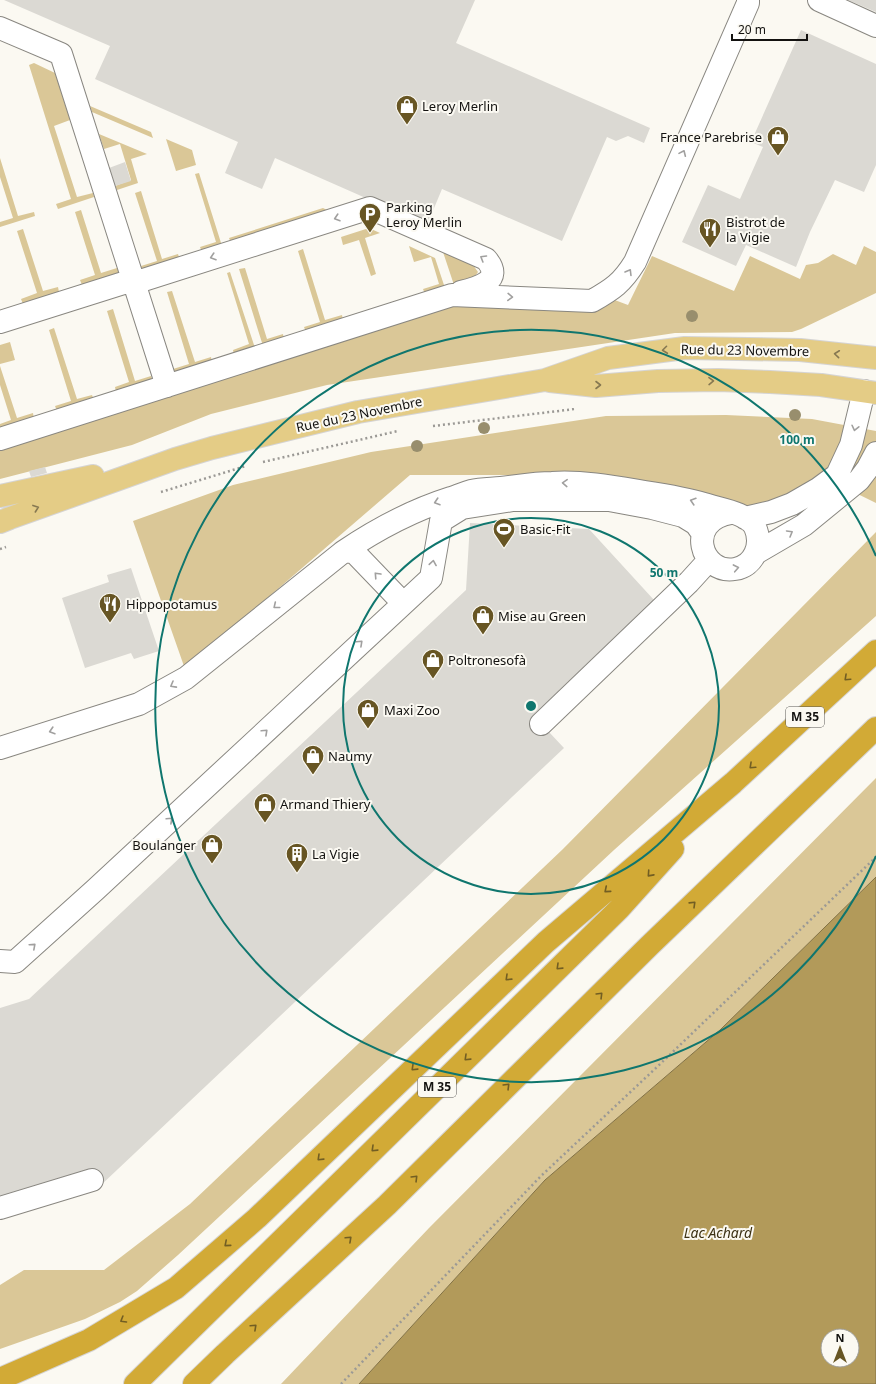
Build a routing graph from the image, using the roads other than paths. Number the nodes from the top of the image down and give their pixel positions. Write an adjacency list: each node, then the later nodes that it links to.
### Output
1 (748, 0): 6 (lane, one-way to 1)
2 (819, 0): 3 (lane)
3 (876, 26)
4 (0, 28): 5 (lane)
5 (133, 281): 6 (lane, one-way to 5); 7 (lane); 10 (lane)
6 (452, 295): 10 (lane)
7 (0, 322)
8 (876, 358): 9 (main road, Rue du 23 Novembre, one-way to 9); 11 (main road)
9 (545, 380): 11 (main road, Rue du 23 Novembre, one-way to 11); 14 (main road, Rue du 23 Novembre)
10 (167, 386): 12 (lane)
11 (870, 392): 16 (lane, one-way to 16)
12 (0, 439)
13 (876, 454): 20 (lane, one-way to 13)
14 (175, 459): 15 (main road, Rue du 23 Novembre); 17 (main road, Rue du 23 Novembre, one-way to 14)
15 (0, 496)
16 (738, 515): 18 (lane); 19 (lane, one-way to 19); 20 (lane)
17 (0, 522)
18 (703, 534): 21 (lane); 22 (lane, one-way to 18)
19 (344, 552): 22 (lane, one-way to 19); 26 (lane, one-way to 26)
20 (756, 553): 21 (lane, one-way to 20)
21 (709, 560): 24 (lane)
22 (403, 603): 28 (lane, one-way to 22)
23 (876, 651): 27 (highway, M 35, one-way to 27)
24 (541, 724)
25 (876, 728): 31 (highway, one-way to 25)
26 (0, 748)
27 (733, 783): 32 (highway, one-way to 32); 33 (highway, M 35, one-way to 33)
28 (0, 961)
29 (92, 1180): 30 (lane)
30 (0, 1208)
31 (225, 1354): 34 (highway); 35 (highway)
32 (6, 1374)
33 (135, 1384)
34 (194, 1384)
35 (218, 1384)

